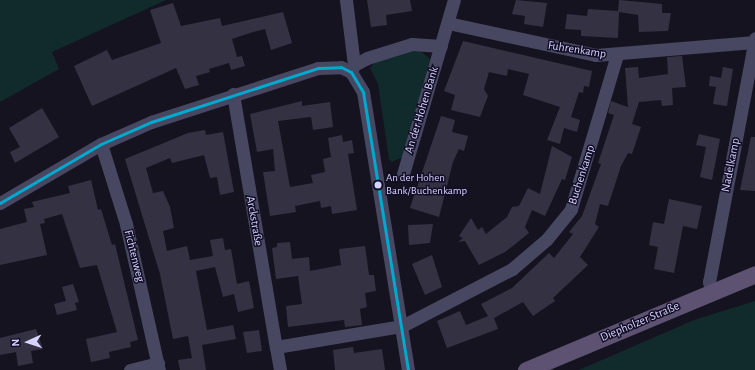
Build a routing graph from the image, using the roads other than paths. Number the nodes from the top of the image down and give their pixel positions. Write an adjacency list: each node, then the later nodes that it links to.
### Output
1 (346, 0): 7 (street)
2 (454, 0): 3 (street, An der Hohen Bank)
3 (448, 23): 5 (street, An der Hohen Bank); 6 (street, Fuhrenkamp)
4 (755, 41): 6 (street, Fuhrenkamp); 13 (street, Nadelkamp)
5 (441, 46): 7 (street); 10 (street, An der Hohen Bank)
6 (617, 55): 14 (street, Buchenkamp)
7 (353, 68): 8 (street); 14 (street)
8 (233, 94): 9 (street); 15 (street, Arckstraße)
9 (101, 144): 11 (street); 16 (street, Fichtenweg)
10 (403, 174)
11 (0, 203)
12 (755, 274): 13 (main road, Diepholzer Straße)
13 (713, 291): 20 (main road, Diepholzer Straße)
14 (402, 326): 15 (street); 19 (street)
15 (276, 347): 18 (street, Arckstraße)
16 (159, 366): 17 (street)
17 (130, 370)
18 (280, 370)
19 (408, 370)
20 (526, 370)

